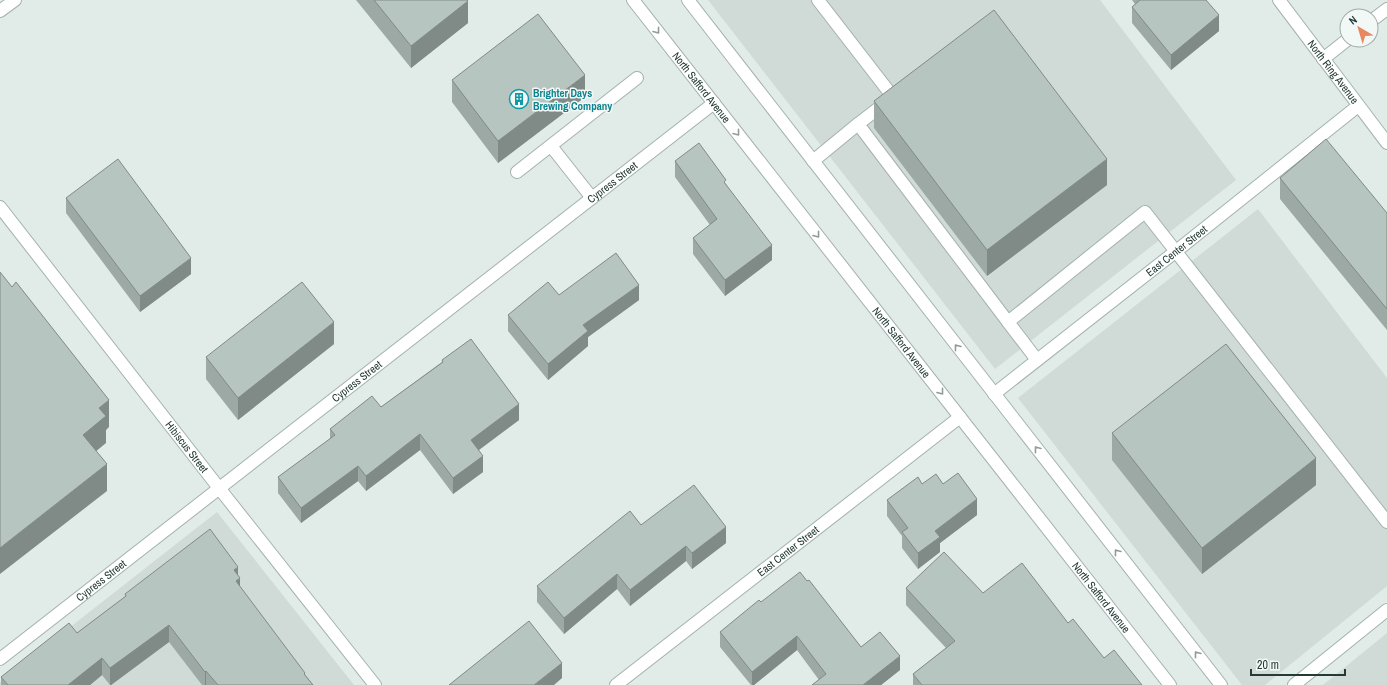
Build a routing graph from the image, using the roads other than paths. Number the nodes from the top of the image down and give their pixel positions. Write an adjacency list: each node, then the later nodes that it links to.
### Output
1 (15, 0): 6 (street)
2 (633, 0): 10 (street, North Safford Avenue, one-way to 10)
3 (688, 0): 15 (street)
4 (818, 0): 12 (street)
5 (1279, 0): 8 (street, North Ring Avenue)
6 (0, 11)
7 (1339, 47): 8 (street)
8 (1323, 59): 11 (street, North Ring Avenue)
9 (637, 78): 14 (street)
10 (714, 103): 17 (street, Cypress Street); 23 (street, North Safford Avenue, one-way to 23)
11 (1358, 106): 13 (street, North Ring Avenue); 19 (street, East Center Street)
12 (858, 124): 15 (street); 20 (street)
13 (1387, 143)
14 (551, 146): 16 (street); 17 (street)
15 (813, 161): 22 (street, one-way to 15)
16 (517, 172)
17 (592, 198): 24 (street, Cypress Street)
18 (0, 207): 24 (street, Hibiscus Street)
19 (1175, 252): 20 (street); 21 (street, East Center Street); 25 (street)
20 (1008, 322): 21 (street)
21 (1037, 360): 22 (street, East Center Street)
22 (994, 394): 31 (street, one-way to 22)
23 (960, 417): 29 (street, East Center Street); 30 (street, North Safford Avenue)
24 (218, 488): 27 (street, Cypress Street); 28 (street, Hibiscus Street)
25 (1387, 522)
26 (1387, 610): 32 (street)
27 (0, 659)
28 (375, 685)
29 (616, 685)
30 (1170, 685)
31 (1221, 685)
32 (1294, 685)

